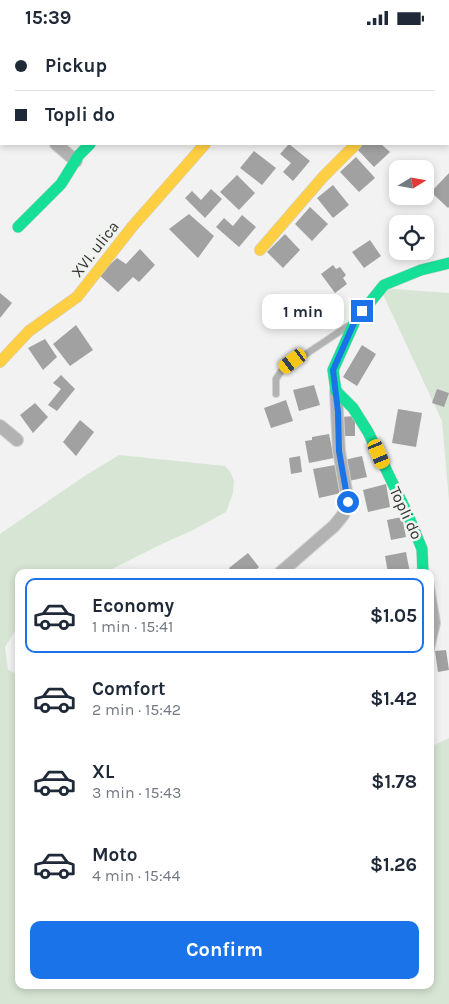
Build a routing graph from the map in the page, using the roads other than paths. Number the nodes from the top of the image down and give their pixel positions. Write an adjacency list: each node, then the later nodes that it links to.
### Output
1 (57, 145): 5 (street)
2 (89, 145): 5 (street)
3 (203, 145): 10 (street, XVI. ulica)
4 (355, 145): 7 (street)
5 (76, 161): 6 (street)
6 (18, 227)
7 (260, 250)
8 (449, 263): 9 (street)
9 (355, 321): 11 (street); 12 (lane)
10 (0, 362)
11 (336, 391): 15 (street, Topli do); 16 (street)
12 (276, 394)
13 (0, 426): 14 (street)
14 (17, 440)
15 (422, 549): 17 (street, Topli do); 18 (lane)
16 (285, 569)
17 (422, 569)
18 (427, 569)
19 (434, 609): 20 (lane)
20 (434, 633)

